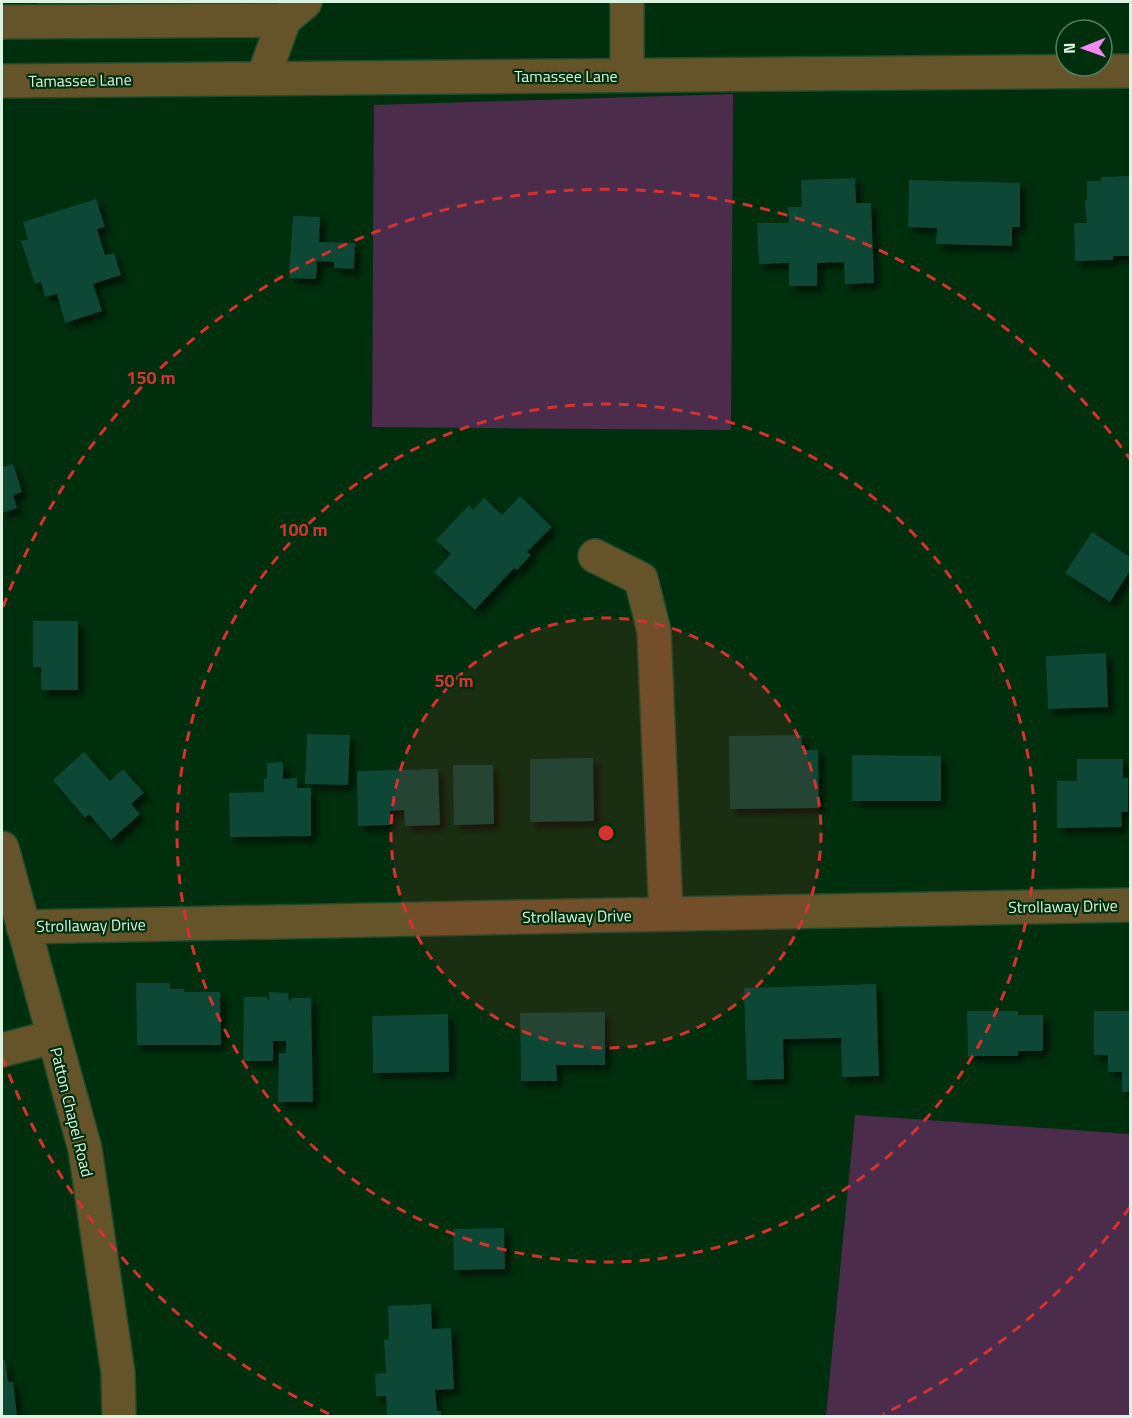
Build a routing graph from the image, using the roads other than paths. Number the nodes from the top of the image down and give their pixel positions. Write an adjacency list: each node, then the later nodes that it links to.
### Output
1 (627, 2): 5 (street)
2 (294, 11): 3 (street); 6 (street)
3 (2, 22)
4 (1131, 71): 5 (street, Tamassee Lane)
5 (627, 75): 6 (street, Tamassee Lane)
6 (263, 78): 7 (street, Tamassee Lane)
7 (2, 81)
8 (595, 556): 11 (street)
9 (2, 848): 12 (street, Patton Chapel Road)
10 (1131, 905): 11 (street, Strollaway Drive)
11 (666, 914): 12 (street, Strollaway Drive)
12 (23, 927): 13 (street, Patton Chapel Road)
13 (53, 1037): 14 (street); 15 (street, Patton Chapel Road)
14 (2, 1050)
15 (119, 1416)

